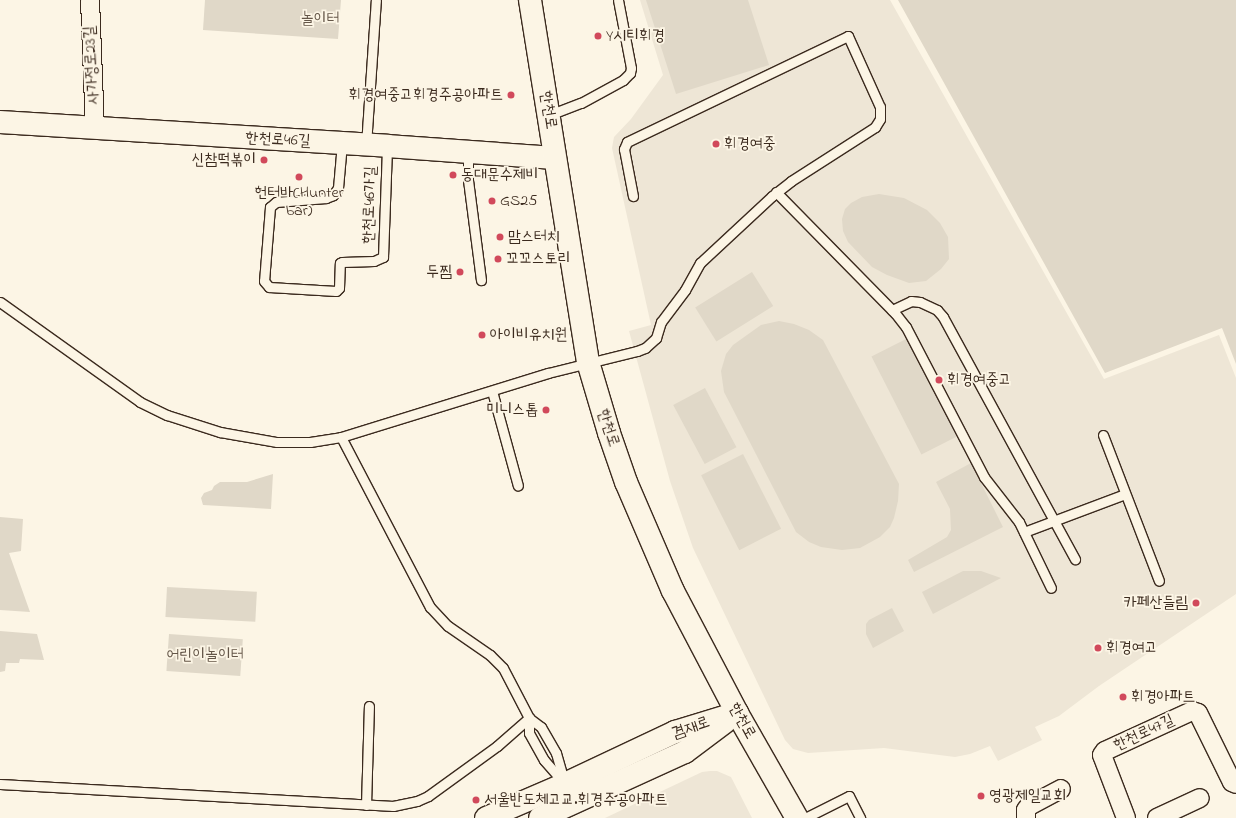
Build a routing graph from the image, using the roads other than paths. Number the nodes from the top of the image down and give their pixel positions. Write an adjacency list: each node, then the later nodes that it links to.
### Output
1 (90, 0): 7 (street, 사가정로23길)
2 (376, 0): 9 (lane)
3 (530, 0): 5 (main road, 한천로)
4 (618, 0): 5 (lane)
5 (549, 115): 11 (main road, 한천로)
6 (0, 122): 7 (main road, 한천로46길)
7 (95, 129): 8 (main road, 한천로46길)
8 (342, 143): 9 (main road, 한천로46길); 9 (lane, 한천로46가길)
9 (377, 145): 10 (main road, 한천로46길)
10 (468, 152): 11 (main road, 한천로46길); 14 (lane)
11 (555, 158): 17 (main road, 한천로)
12 (776, 192): 13 (lane); 16 (lane); 17 (lane)
13 (633, 196)
14 (481, 280)
15 (0, 302): 20 (lane)
16 (892, 310): 23 (lane); 24 (lane)
17 (588, 362): 18 (lane); 29 (main road, 한천로)
18 (492, 391): 20 (lane); 21 (lane)
19 (1103, 435): 22 (lane)
20 (341, 436): 30 (lane)
21 (518, 486)
22 (1125, 494): 23 (lane); 26 (lane)
23 (1054, 520): 24 (lane); 25 (lane)
24 (1024, 532): 27 (lane)
25 (1074, 559)
26 (1159, 581)
27 (1051, 588)
28 (369, 706): 36 (lane)
29 (737, 713): 32 (main road, 겸재로); 38 (main road, 겸재로); 39 (main road, 한천로)
30 (529, 718): 32 (lane); 32 (lane); 36 (lane)
31 (0, 784): 36 (lane)
32 (565, 784): 37 (main road, 겸재로)
33 (1236, 784): 43 (street, 한천로47길)
34 (1061, 789): 42 (street)
35 (1200, 798): 44 (street)
36 (366, 806)
37 (486, 818)
38 (540, 818)
39 (797, 818)
40 (806, 818): 41 (lane)
41 (860, 818)
42 (1026, 818)
43 (1126, 818)
44 (1157, 818)

